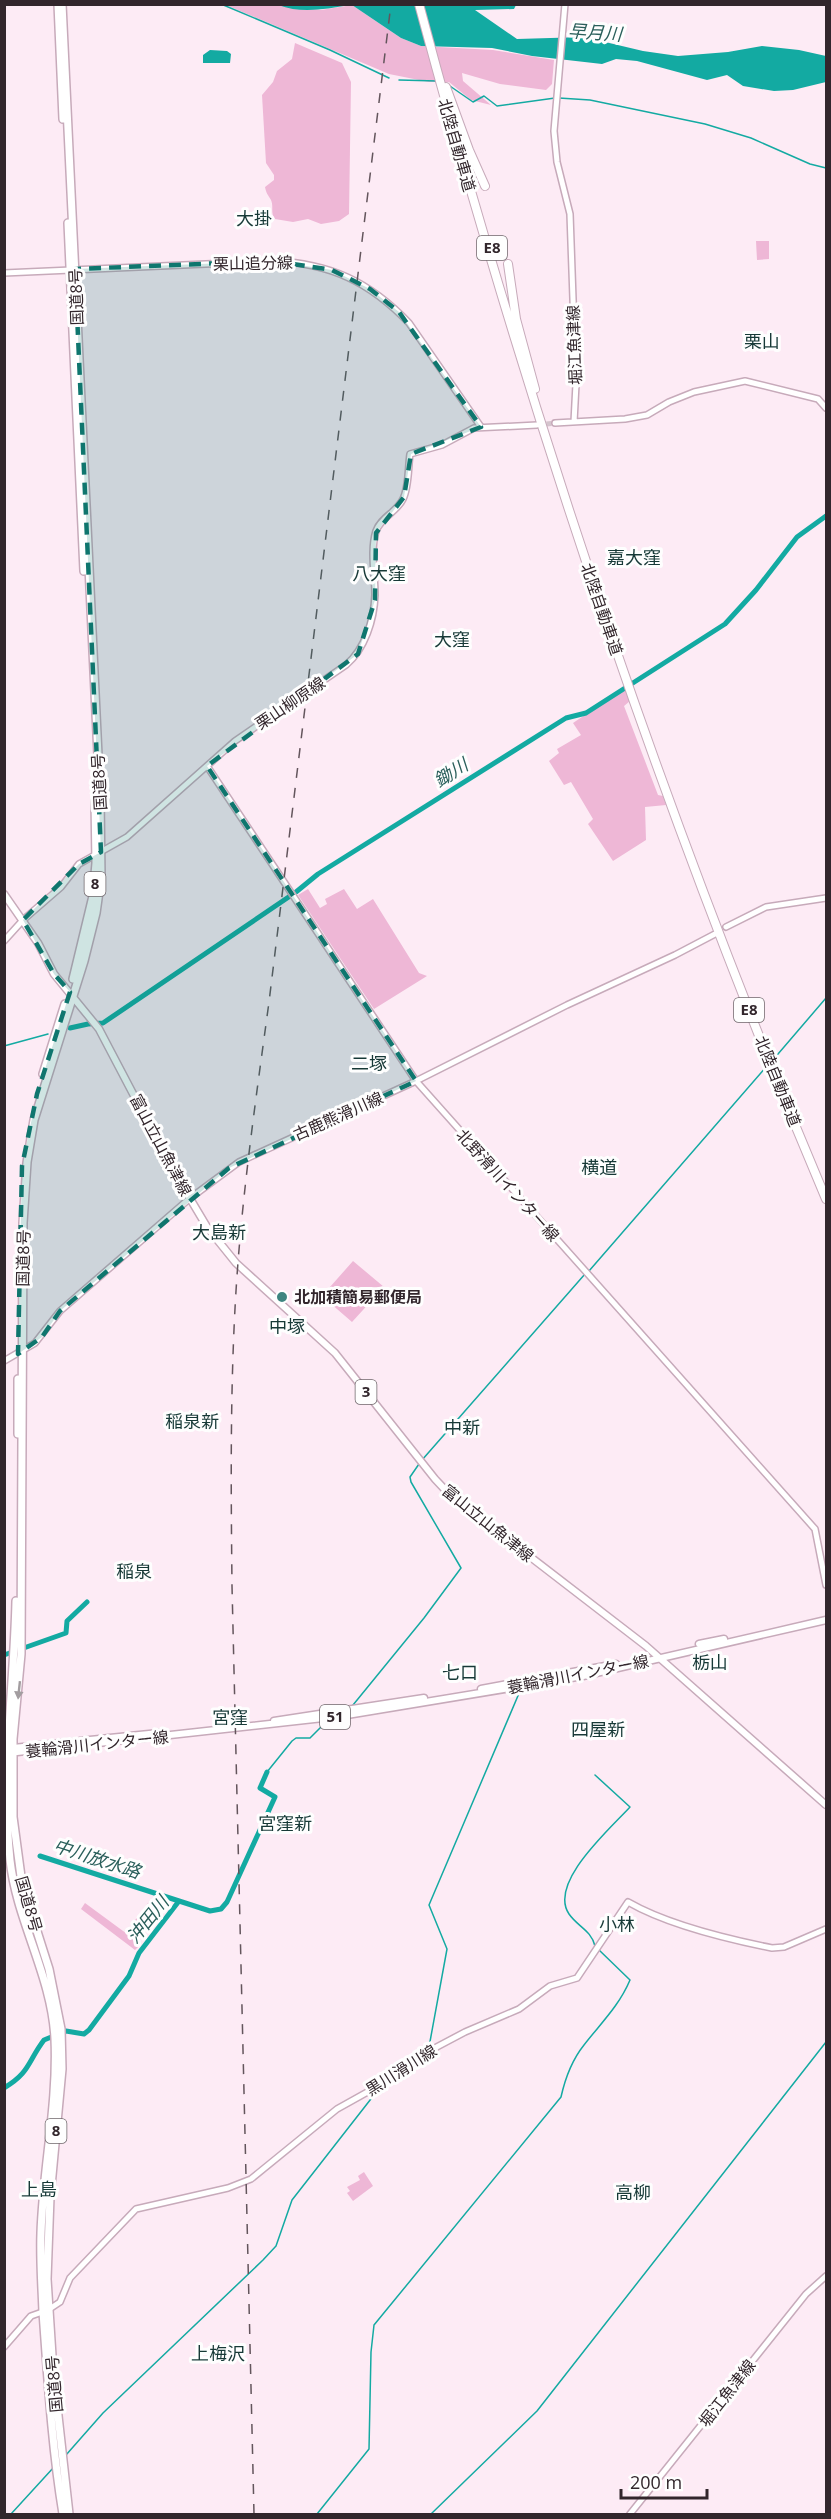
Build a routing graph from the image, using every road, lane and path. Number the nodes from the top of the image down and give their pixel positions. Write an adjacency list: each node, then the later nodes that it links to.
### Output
1 (58, 4): 9 (highway, 国道8号 / 8)
2 (62, 4): 9 (highway, 国道8号 / 8)
3 (419, 4): 6 (highway, 北陸自動車道 / E8)
4 (424, 4): 6 (highway, 北陸自動車道)
5 (565, 4): 13 (main road, 堀江魚津線)
6 (450, 107): 7 (highway); 11 (highway, 北陸自動車道 / E8); 17 (highway, 北陸自動車道 / E8)
7 (485, 186)
8 (508, 264): 11 (highway)
9 (73, 269): 10 (main road, 栗山追分線); 16 (main road, 栗山追分線); 20 (highway, 国道8号 / 8)
10 (4, 273)
11 (535, 389): 17 (highway, 北陸自動車道 / E8)
12 (826, 408): 13 (main road)
13 (574, 422): 14 (main road)
14 (555, 423)
15 (537, 425): 16 (main road)
16 (481, 427): 18 (main road, 栗山柳原線)
17 (575, 522): 19 (highway, 北陸自動車道 / E8)
18 (207, 766): 20 (main road, 栗山柳原線); 28 (main road, 北野滑川インター線)
19 (679, 818): 29 (highway, 北陸自動車道 / E8); 31 (highway, 北陸自動車道 / E8)
20 (99, 853): 23 (main road, 栗山柳原線); 27 (highway, 国道8号 / 8)
21 (4, 894): 23 (main road, 富山立山魚津線 / 3)
22 (826, 898): 24 (main road)
23 (23, 920): 26 (main road, 栗山柳原線); 27 (main road, 富山立山魚津線 / 3)
24 (726, 927)
25 (715, 934): 28 (main road, 古鹿熊滑川線)
26 (4, 941)
27 (71, 994): 30 (main road, 富山立山魚津線 / 3); 32 (highway, 国道8号 / 8)
28 (416, 1081): 30 (main road, 古鹿熊滑川線); 34 (main road, 北野滑川インター線)
29 (826, 1187)
30 (189, 1199): 32 (main road, 古鹿熊滑川線); 36 (main road, 富山立山魚津線 / 3)
31 (826, 1199)
32 (21, 1352): 33 (main road, 古鹿熊滑川線); 37 (highway, 国道8号 / 8)
33 (4, 1361)
34 (826, 1585)
35 (826, 1618): 36 (main road, 蓑輪滑川インター線 / 51)
36 (658, 1656): 37 (main road, 蓑輪滑川インター線 / 51); 38 (main road, 富山立山魚津線 / 3)
37 (8, 1751): 41 (highway, 国道8号 / 8)
38 (826, 1805)
39 (826, 1929): 41 (main road, 黒川滑川線)
40 (826, 2276): 45 (main road, 堀江魚津線)
41 (46, 2311): 42 (main road, 黒川滑川線); 43 (highway, 国道8号 / 8); 44 (highway, 国道8号 / 8)
42 (4, 2347)
43 (63, 2514)
44 (69, 2514)
45 (630, 2514)

